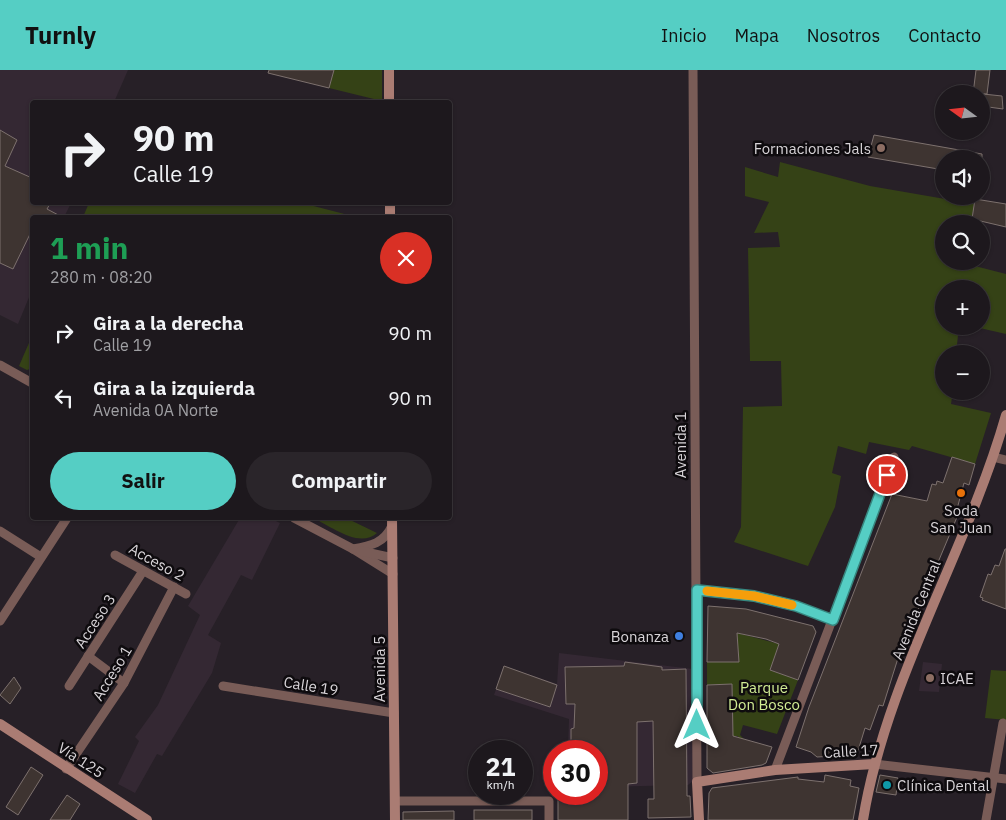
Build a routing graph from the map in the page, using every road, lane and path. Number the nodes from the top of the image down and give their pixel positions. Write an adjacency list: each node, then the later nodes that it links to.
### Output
1 (389, 70): 3 (main road)
2 (694, 70): 21 (street, Avenida 1)
3 (389, 100)
4 (0, 365): 5 (street)
5 (30, 382)
6 (1006, 415): 8 (main road, Avenida Central)
7 (894, 457): 23 (street)
8 (993, 457): 9 (street); 32 (main road, Avenida Central)
9 (1006, 460)
10 (66, 520): 16 (street)
11 (298, 520): 14 (street)
12 (392, 522): 14 (street); 17 (main road, Avenida 5)
13 (0, 531): 16 (street)
14 (353, 549): 17 (street); 19 (street)
15 (115, 554): 18 (street, Acceso 2)
16 (41, 557): 24 (street)
17 (393, 558): 19 (main road, Avenida 5)
18 (143, 571): 20 (street, Acceso 2); 25 (street, Acceso 3)
19 (393, 574): 29 (main road, Avenida 5)
20 (174, 588): 22 (street, Acceso 2); 26 (street, Acceso 1)
21 (697, 590): 23 (street); 37 (street, Avenida 1)
22 (186, 594)
23 (833, 620): 34 (street)
24 (0, 621)
25 (88, 656): 26 (street); 27 (street, Acceso 3)
26 (124, 683): 33 (street, Acceso 1)
27 (69, 686)
28 (223, 686): 29 (street, Calle 19)
29 (394, 713): 38 (main road, Avenida 5)
30 (1004, 723): 35 (street)
31 (0, 724): 33 (main road, Vía 125)
32 (874, 764): 34 (main road, Calle 17); 35 (street, Calle 17); 43 (main road, Avenida Central)
33 (66, 769): 39 (main road, Vía 125)
34 (774, 770): 37 (main road, Calle 17)
35 (994, 778): 36 (street, Calle 17); 44 (street)
36 (1006, 779)
37 (697, 782): 42 (main road, Avenida 1)
38 (395, 801): 40 (main road, Avenida 5); 41 (street)
39 (147, 820)
40 (395, 820)
41 (549, 820)
42 (699, 820)
43 (863, 820)
44 (986, 820)

